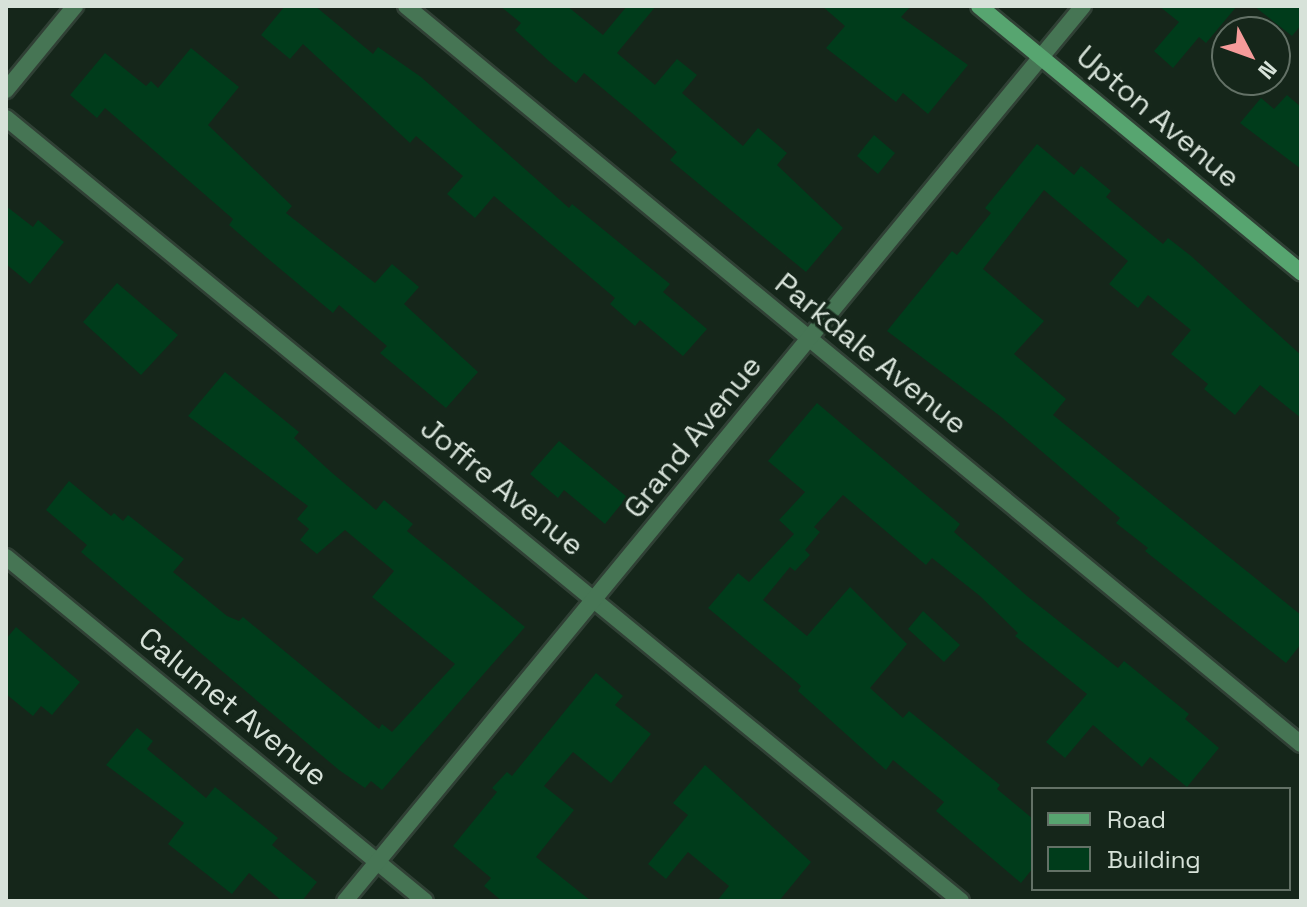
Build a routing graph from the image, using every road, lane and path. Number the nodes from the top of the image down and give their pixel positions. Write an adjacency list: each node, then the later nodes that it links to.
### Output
1 (75, 6): 6 (street)
2 (406, 6): 9 (street, Parkdale Avenue)
3 (979, 6): 5 (street, Upton Avenue)
4 (1083, 6): 5 (street, Grand Avenue)
5 (1041, 57): 8 (street, Upton Avenue); 9 (street, Grand Avenue)
6 (6, 90)
7 (6, 118): 11 (street, Joffre Avenue)
8 (1301, 272)
9 (809, 339): 11 (street, Grand Avenue); 12 (street, Parkdale Avenue)
10 (6, 557): 13 (street, Calumet Avenue)
11 (596, 601): 13 (street, Grand Avenue); 16 (street, Joffre Avenue)
12 (1301, 744)
13 (378, 862): 14 (street, Grand Avenue); 15 (street, Calumet Avenue)
14 (345, 901)
15 (425, 901)
16 (961, 901)

